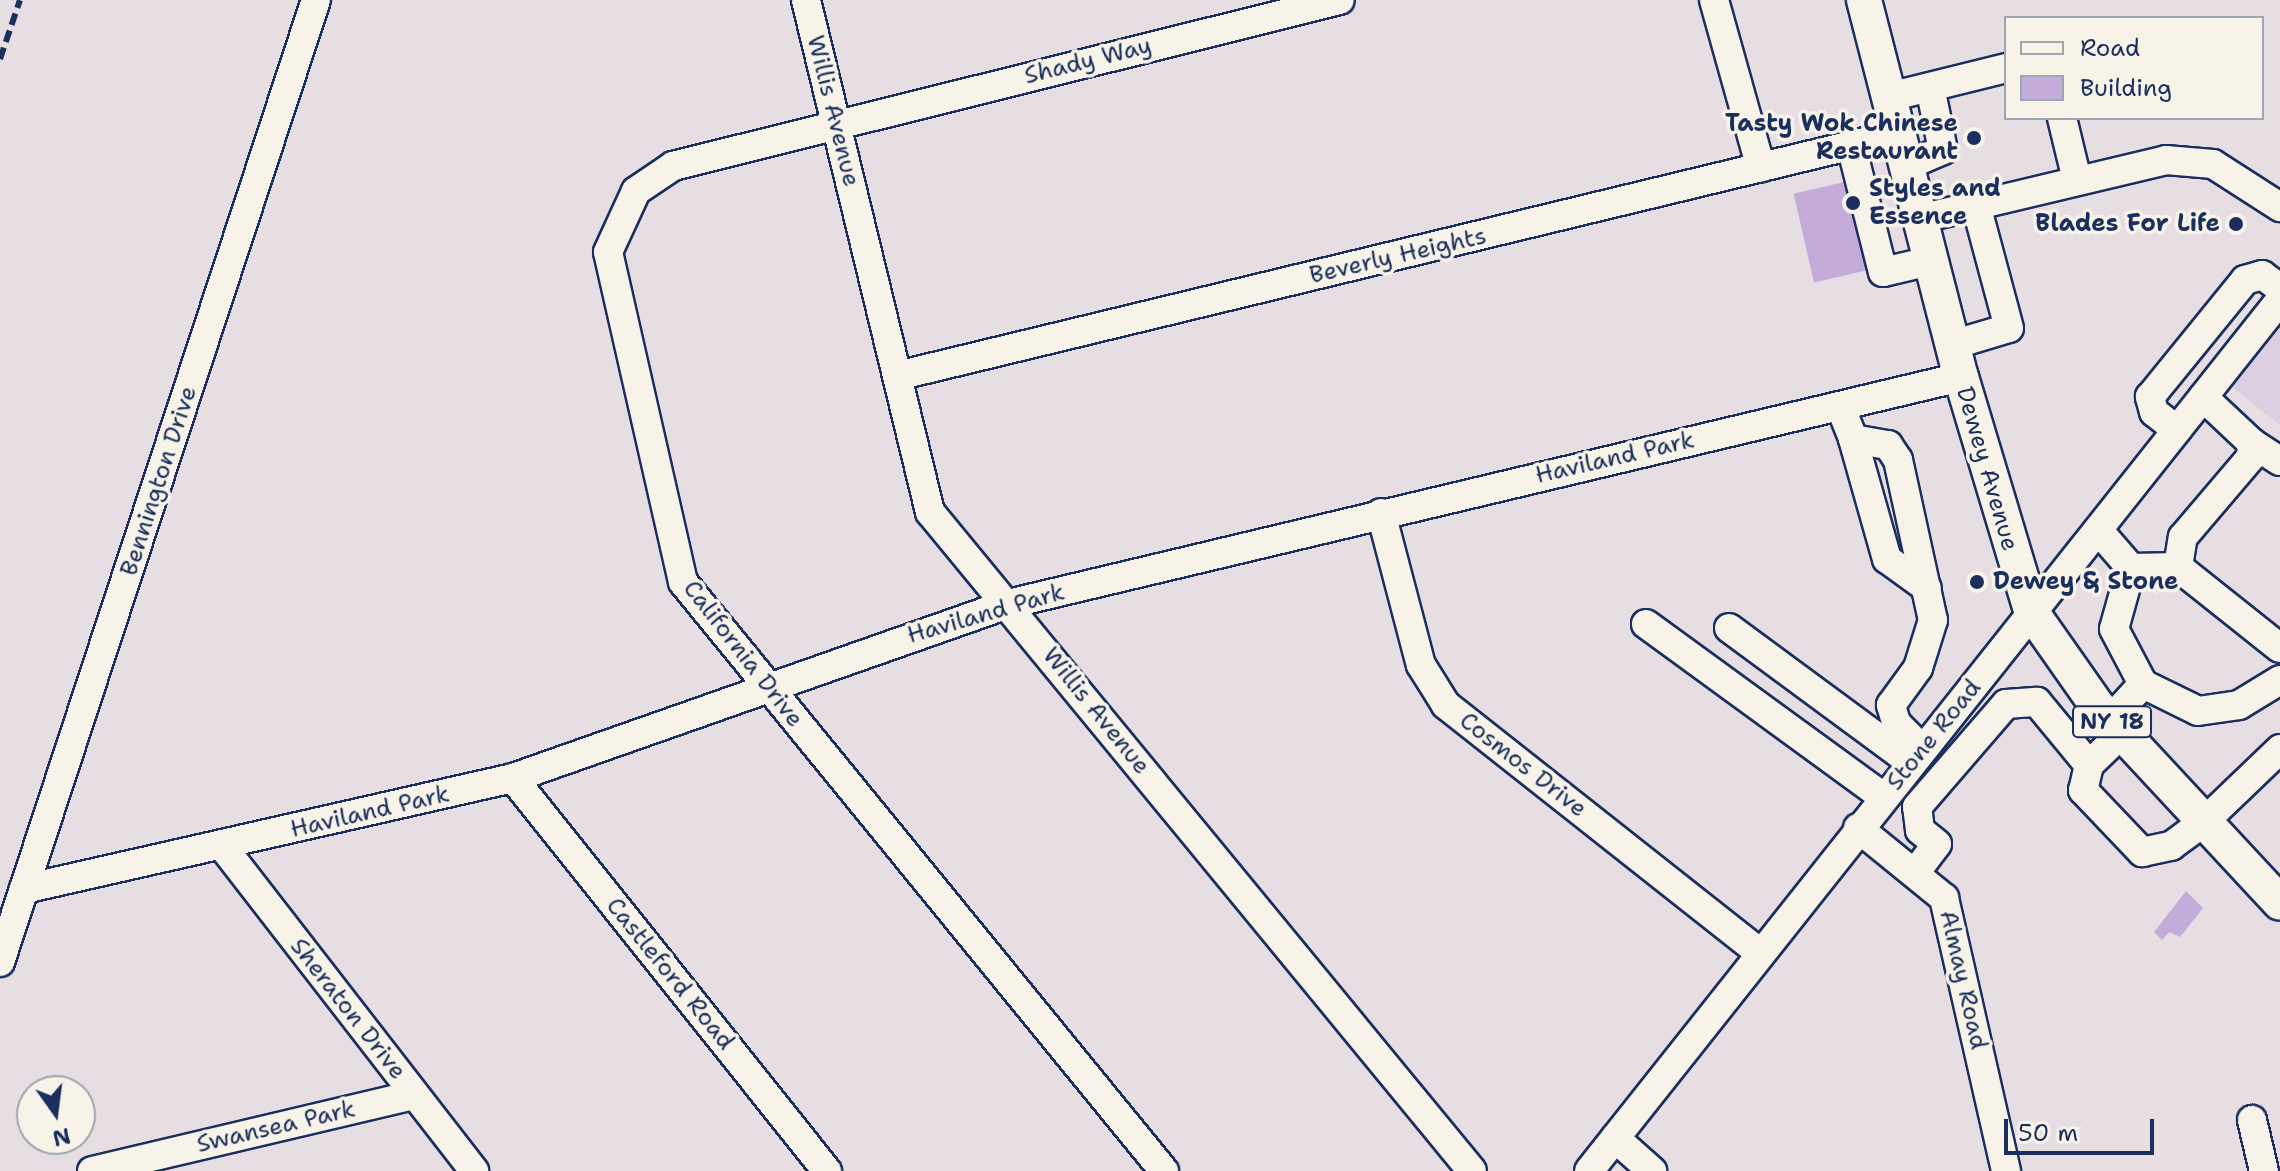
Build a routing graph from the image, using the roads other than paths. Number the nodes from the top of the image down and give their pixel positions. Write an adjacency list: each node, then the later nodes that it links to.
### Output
1 (316, 0): 52 (street, Bennington Drive)
2 (806, 0): 10 (street, Willis Avenue)
3 (1340, 0): 10 (street, Shady Way)
4 (1714, 0): 13 (street)
5 (1864, 0): 8 (main road, Dewey Avenue / NY 18)
6 (2004, 68): 7 (street)
7 (1930, 87): 8 (street); 12 (street, Beverly Heights)
8 (1889, 97): 12 (main road, Dewey Avenue / NY 18)
9 (2062, 120): 14 (street)
10 (836, 122): 22 (street, Willis Avenue); 41 (street, California Drive)
11 (1851, 145): 12 (street, Beverly Heights); 13 (street, Beverly Heights); 18 (street)
12 (1902, 150): 17 (main road, Dewey Avenue / NY 18)
13 (1761, 168): 22 (street, Beverly Heights)
14 (2077, 180): 15 (street); 16 (street)
15 (1976, 205): 17 (street); 21 (street, Haviland Park)
16 (2280, 207)
17 (1919, 219): 18 (main road, Dewey Avenue / NY 18)
18 (1930, 261): 21 (main road, Dewey Avenue / NY 18)
19 (2280, 288): 25 (street)
20 (2280, 300): 23 (street, Stone Road)
21 (1956, 361): 24 (street, Haviland Park); 35 (main road, Dewey Avenue / NY 18)
22 (897, 376): 34 (street, Willis Avenue)
23 (2203, 397): 25 (street, Stone Road); 27 (street)
24 (1840, 406): 26 (street); 29 (street, Haviland Park)
25 (2177, 430): 30 (street, Stone Road)
26 (1853, 439): 33 (street); 33 (street)
27 (2252, 443): 28 (street); 31 (street)
28 (2280, 461)
29 (1381, 513): 34 (street, Haviland Park); 54 (street, Cosmos Drive)
30 (2098, 530): 32 (street); 35 (street, Stone Road)
31 (2178, 567): 32 (street); 38 (street)
32 (2131, 568): 40 (street)
33 (1927, 588): 44 (street)
34 (1008, 604): 41 (street, Haviland Park); 63 (street, Willis Avenue)
35 (2032, 613): 42 (main road, Dewey Avenue / NY 18); 44 (street, Stone Road)
36 (1646, 624): 47 (street)
37 (1729, 628): 44 (street)
38 (2280, 648)
39 (2280, 680): 40 (street)
40 (2143, 684): 42 (street)
41 (768, 686): 46 (street, Haviland Park); 62 (street, California Drive)
42 (2116, 726): 45 (street); 48 (main road, Dewey Avenue / NY 18)
43 (2280, 749): 48 (street)
44 (1917, 756): 47 (street, Stone Road)
45 (2089, 765): 48 (street); 51 (street)
46 (513, 778): 50 (street, Haviland Park); 61 (street, Castleford Road)
47 (1883, 797): 49 (street, Stone Road)
48 (2205, 821): 53 (main road, Dewey Avenue / NY 18)
49 (1858, 828): 51 (street, Almay Road); 54 (street, Stone Road)
50 (223, 847): 52 (street, Haviland Park); 56 (street, Sheraton Drive)
51 (1915, 873): 66 (street, Almay Road)
52 (24, 889): 55 (street, Bennington Drive)
53 (2280, 903)
54 (1760, 953): 58 (street, Stone Road)
55 (0, 962)
56 (413, 1095): 59 (street, Swansea Park); 60 (street, Sheraton Drive)
57 (2263, 1133): 67 (street)
58 (1615, 1138): 64 (street, Stone Road); 65 (street)
59 (92, 1171)
60 (474, 1171)
61 (827, 1171)
62 (1164, 1171)
63 (1472, 1171)
64 (1589, 1171)
65 (1652, 1171)
66 (2006, 1171)
67 (2264, 1171)

